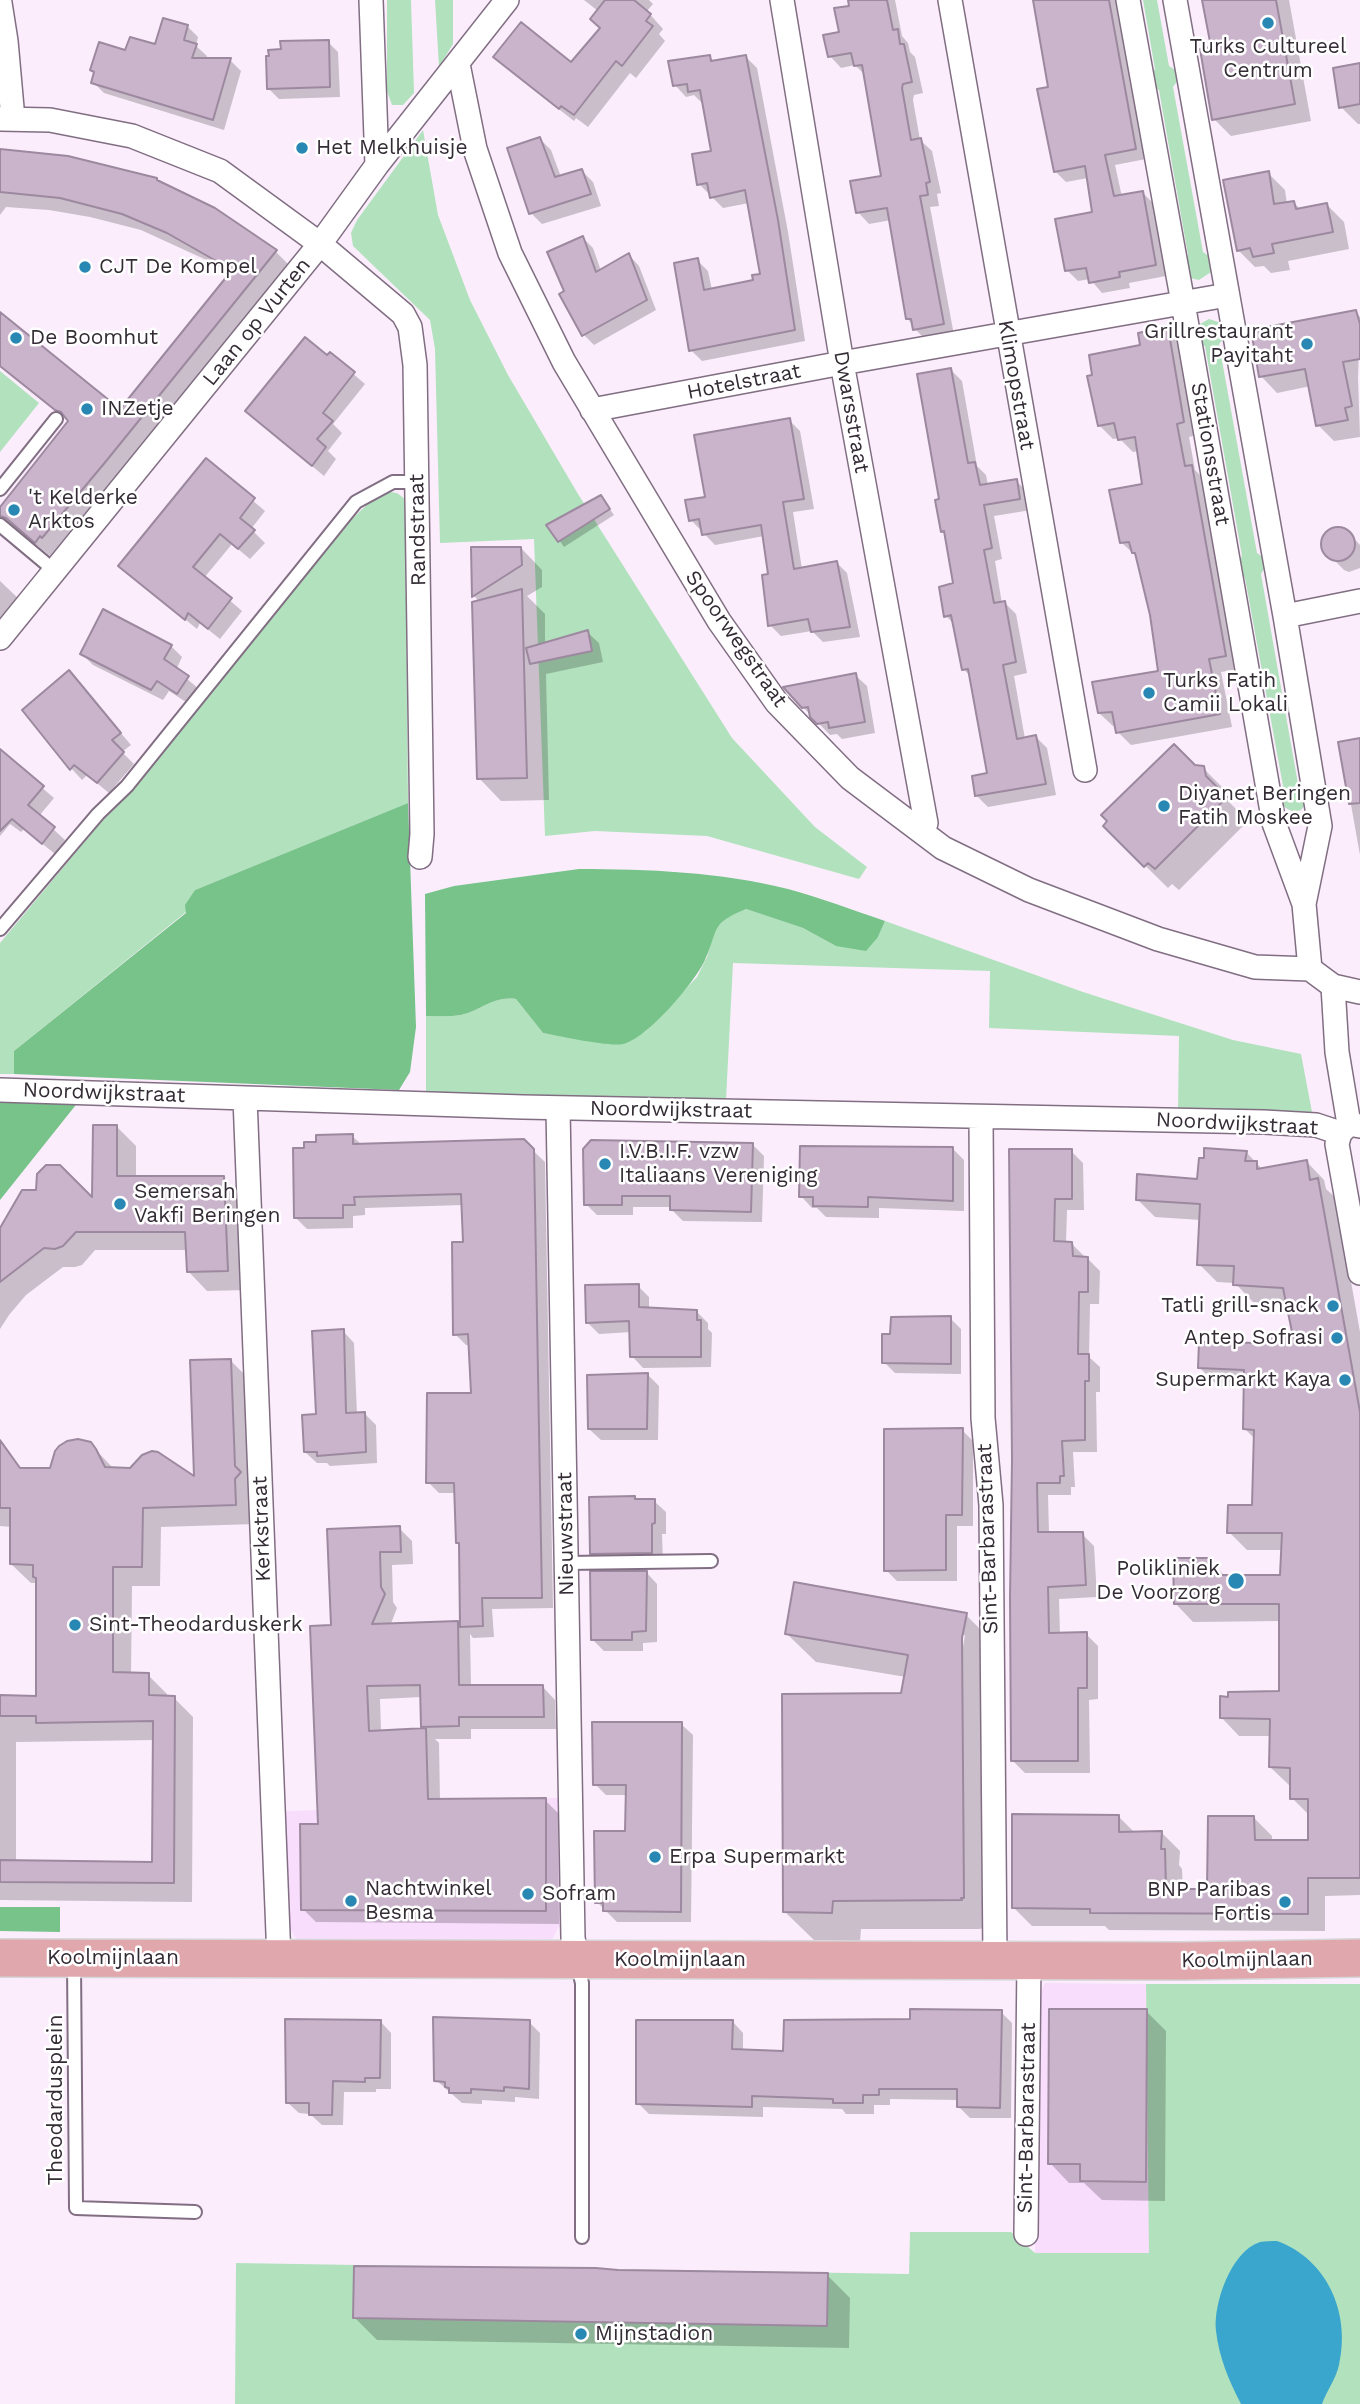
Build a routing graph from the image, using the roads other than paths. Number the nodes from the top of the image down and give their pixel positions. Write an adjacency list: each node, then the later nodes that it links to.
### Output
1 (371, 0): 10 (street)
2 (507, 0): 8 (street, Laan op Vurten)
3 (782, 0): 15 (street, Dwarsstraat)
4 (950, 0): 14 (street, Klimopstraat)
5 (1128, 0): 13 (street, Stationsstraat)
6 (1175, 0): 12 (street, Stationsstraat)
7 (0, 2): 9 (street)
8 (458, 64): 10 (street, Laan op Vurten); 16 (street, Spoorwegstraat)
9 (7, 119): 11 (street, Randstraat)
10 (377, 165): 11 (street, Laan op Vurten)
11 (320, 244): 18 (street, Randstraat); 21 (street, Laan op Vurten)
12 (1227, 295): 13 (street, Hotelstraat); 23 (street, Stationsstraat)
13 (1183, 303): 14 (street, Hotelstraat); 28 (street, Stationsstraat)
14 (1007, 336): 15 (street, Hotelstraat); 25 (street, Klimopstraat)
15 (842, 363): 16 (street, Hotelstraat); 26 (street, Dwarsstraat)
16 (592, 410): 30 (street, Spoorwegstraat)
17 (56, 419): 19 (lane)
18 (418, 482): 27 (street, Randstraat); 29 (lane)
19 (0, 489)
20 (0, 525): 21 (lane)
21 (55, 571): 24 (street, Laan op Vurten)
22 (1360, 601): 23 (street)
23 (1285, 616): 28 (street, Stationsstraat)
24 (0, 638)
25 (1085, 770)
26 (926, 823)
27 (420, 857)
28 (1304, 904): 30 (street, Stationsstraat)
29 (0, 929)
30 (1310, 969): 31 (street)
31 (1333, 986): 32 (street); 37 (street)
32 (1360, 992)
33 (0, 1090): 34 (street, Noordwijkstraat)
34 (245, 1098): 35 (street, Noordwijkstraat); 44 (street, Kerkstraat)
35 (558, 1108): 36 (street, Noordwijkstraat); 40 (street, Nieuwstraat)
36 (981, 1117): 37 (street, Noordwijkstraat); 46 (street, Sint-Barbarastraat)
37 (1350, 1128): 38 (street)
38 (1360, 1273)
39 (711, 1561): 40 (lane)
40 (567, 1563): 45 (street, Nieuwstraat)
41 (0, 1958): 42 (main road, Koolmijnlaan)
42 (74, 1958): 44 (main road, Koolmijnlaan); 47 (lane, Theodardusplein)
43 (1360, 1958): 46 (main road, Koolmijnlaan)
44 (279, 1959): 45 (main road, Koolmijnlaan)
45 (577, 1959): 46 (main road, Koolmijnlaan); 49 (lane)
46 (1012, 1960): 48 (street, Sint-Barbarastraat)
47 (195, 2212)
48 (1026, 2234)
49 (582, 2237)

